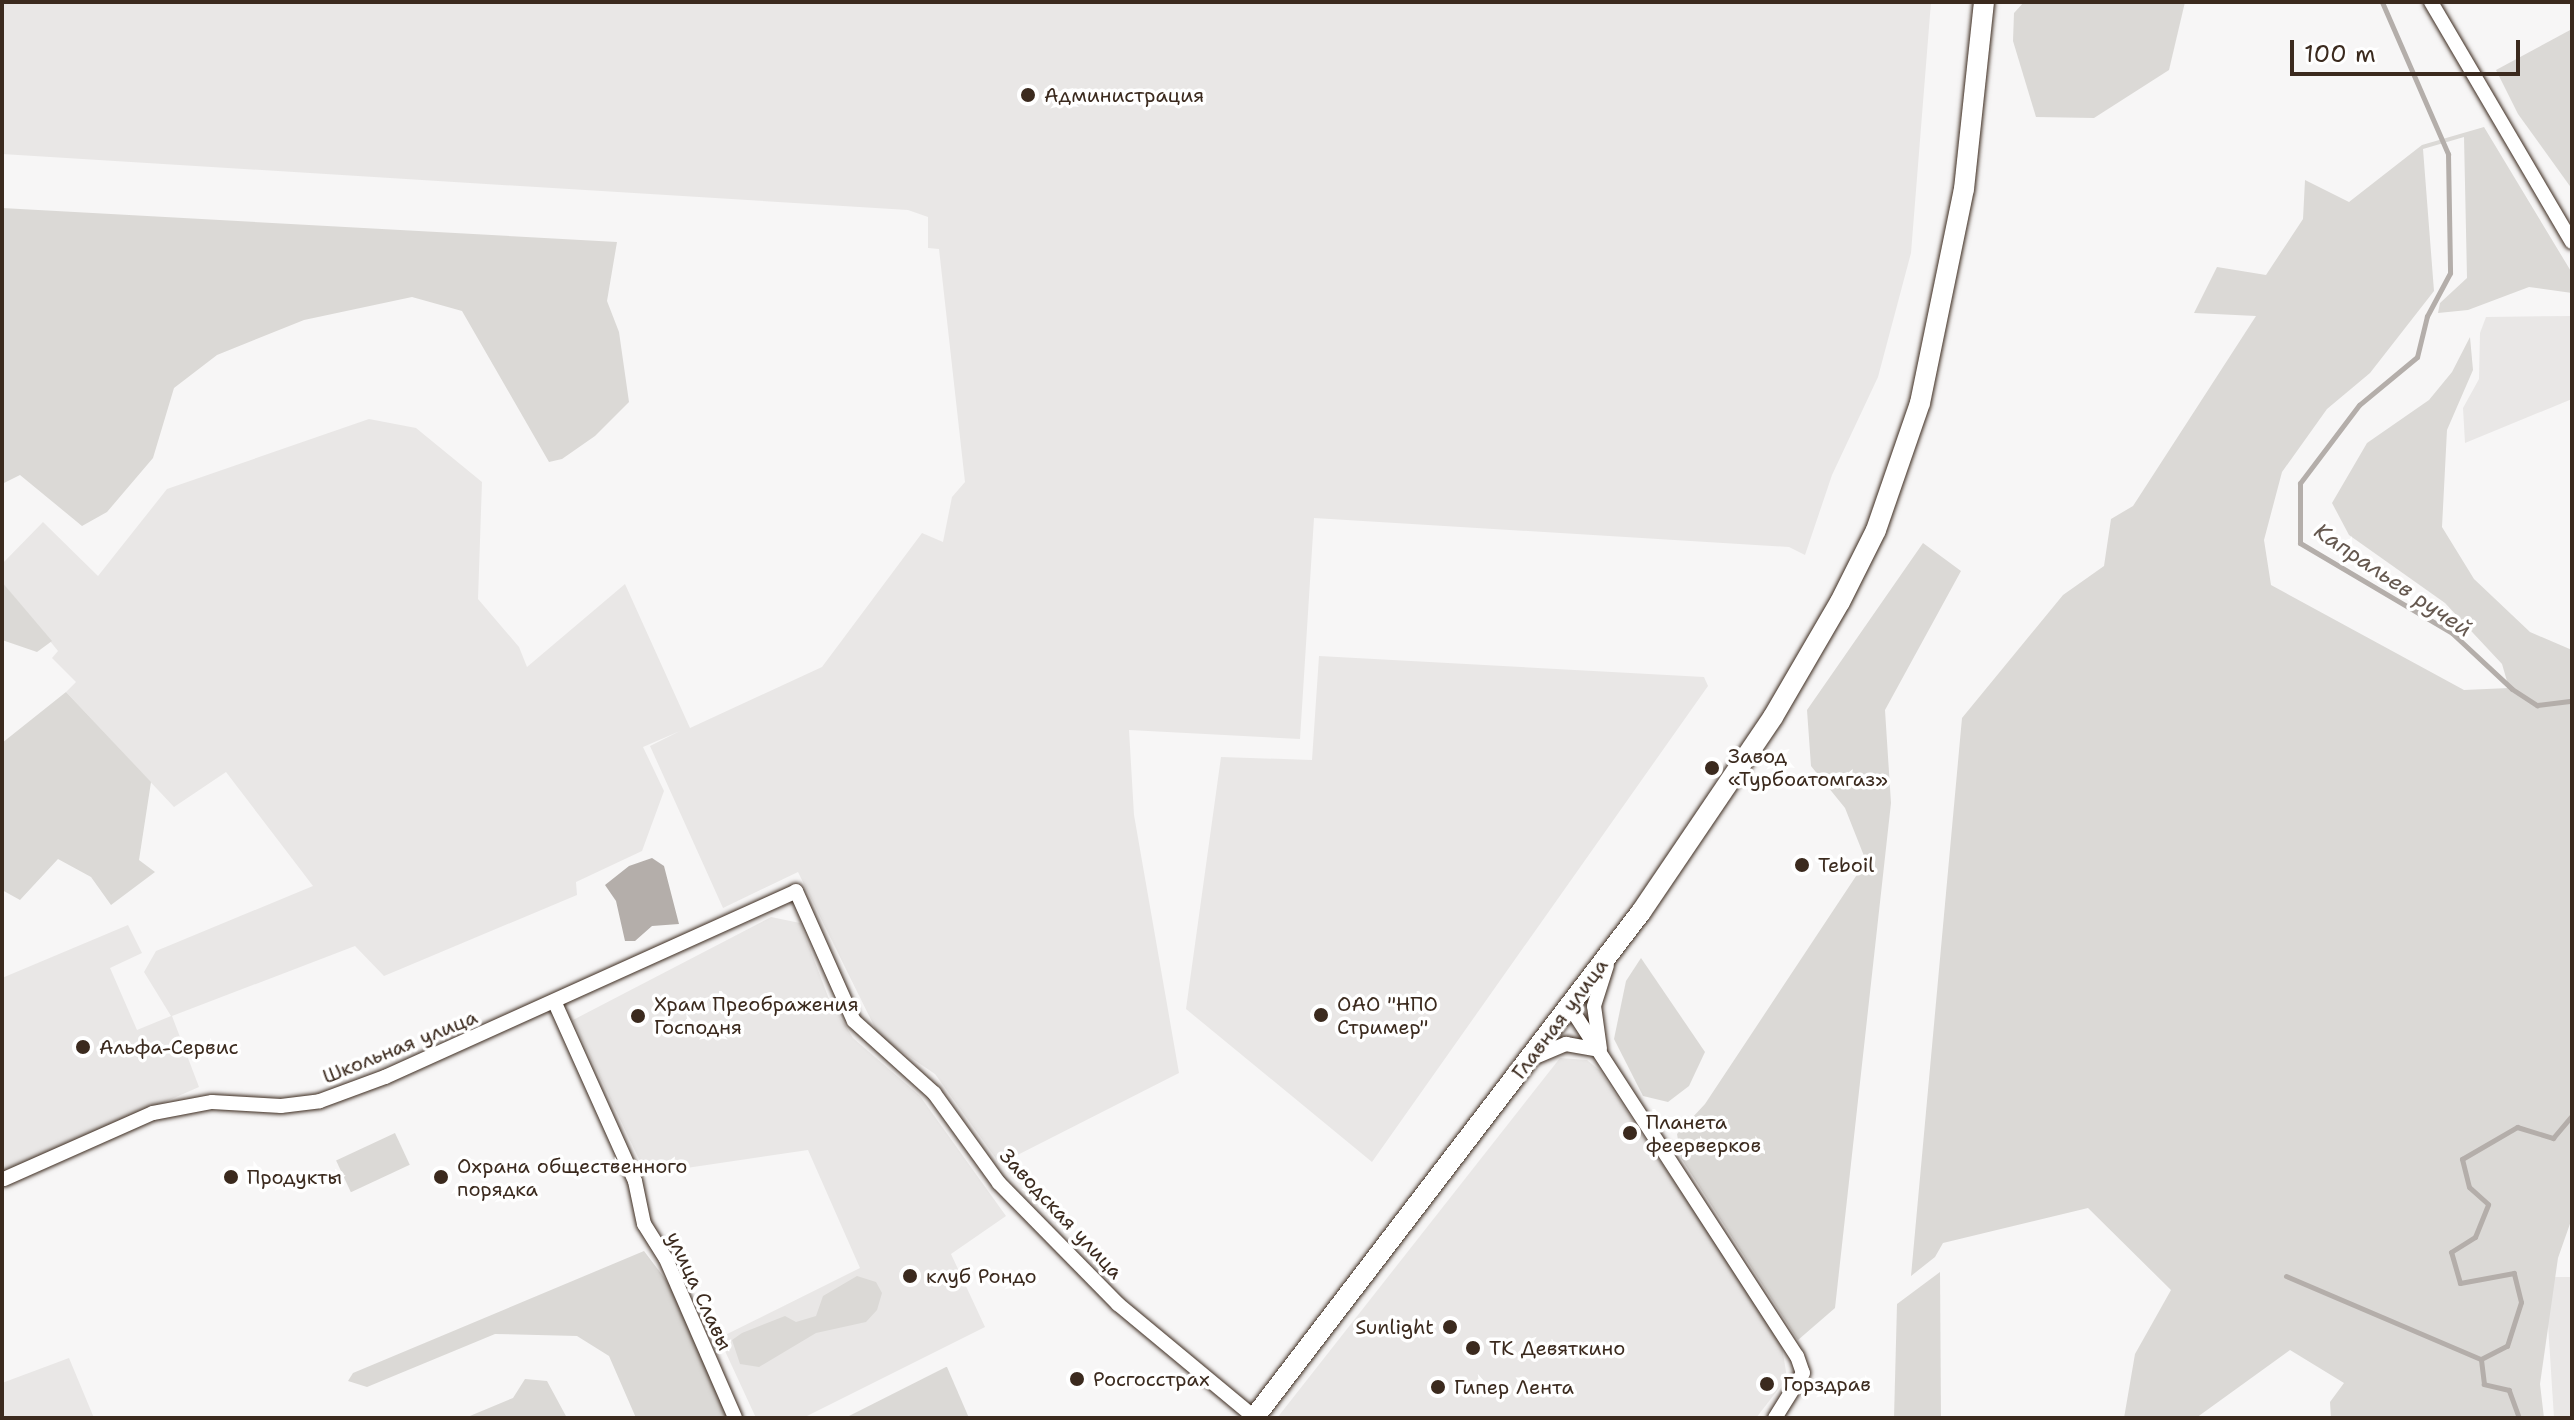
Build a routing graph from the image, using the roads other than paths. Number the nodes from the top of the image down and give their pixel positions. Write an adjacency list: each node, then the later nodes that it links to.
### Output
1 (1984, 2): 5 (main road, Главная улица)
2 (2431, 2): 3 (street)
3 (2572, 242)
4 (796, 891): 6 (street, Школьная улица); 12 (street, Заводская улица)
5 (1620, 940): 7 (main road, Главная улица); 10 (street)
6 (555, 1003): 11 (street, Школьная улица); 13 (street, улица Славы)
7 (1570, 1007): 8 (street); 9 (main road, Главная улица)
8 (1595, 1049): 9 (street); 10 (street)
9 (1531, 1059): 12 (main road, Главная улица)
10 (1606, 1065): 14 (street)
11 (4, 1179)
12 (1254, 1417)
13 (735, 1418)
14 (1775, 1418)

